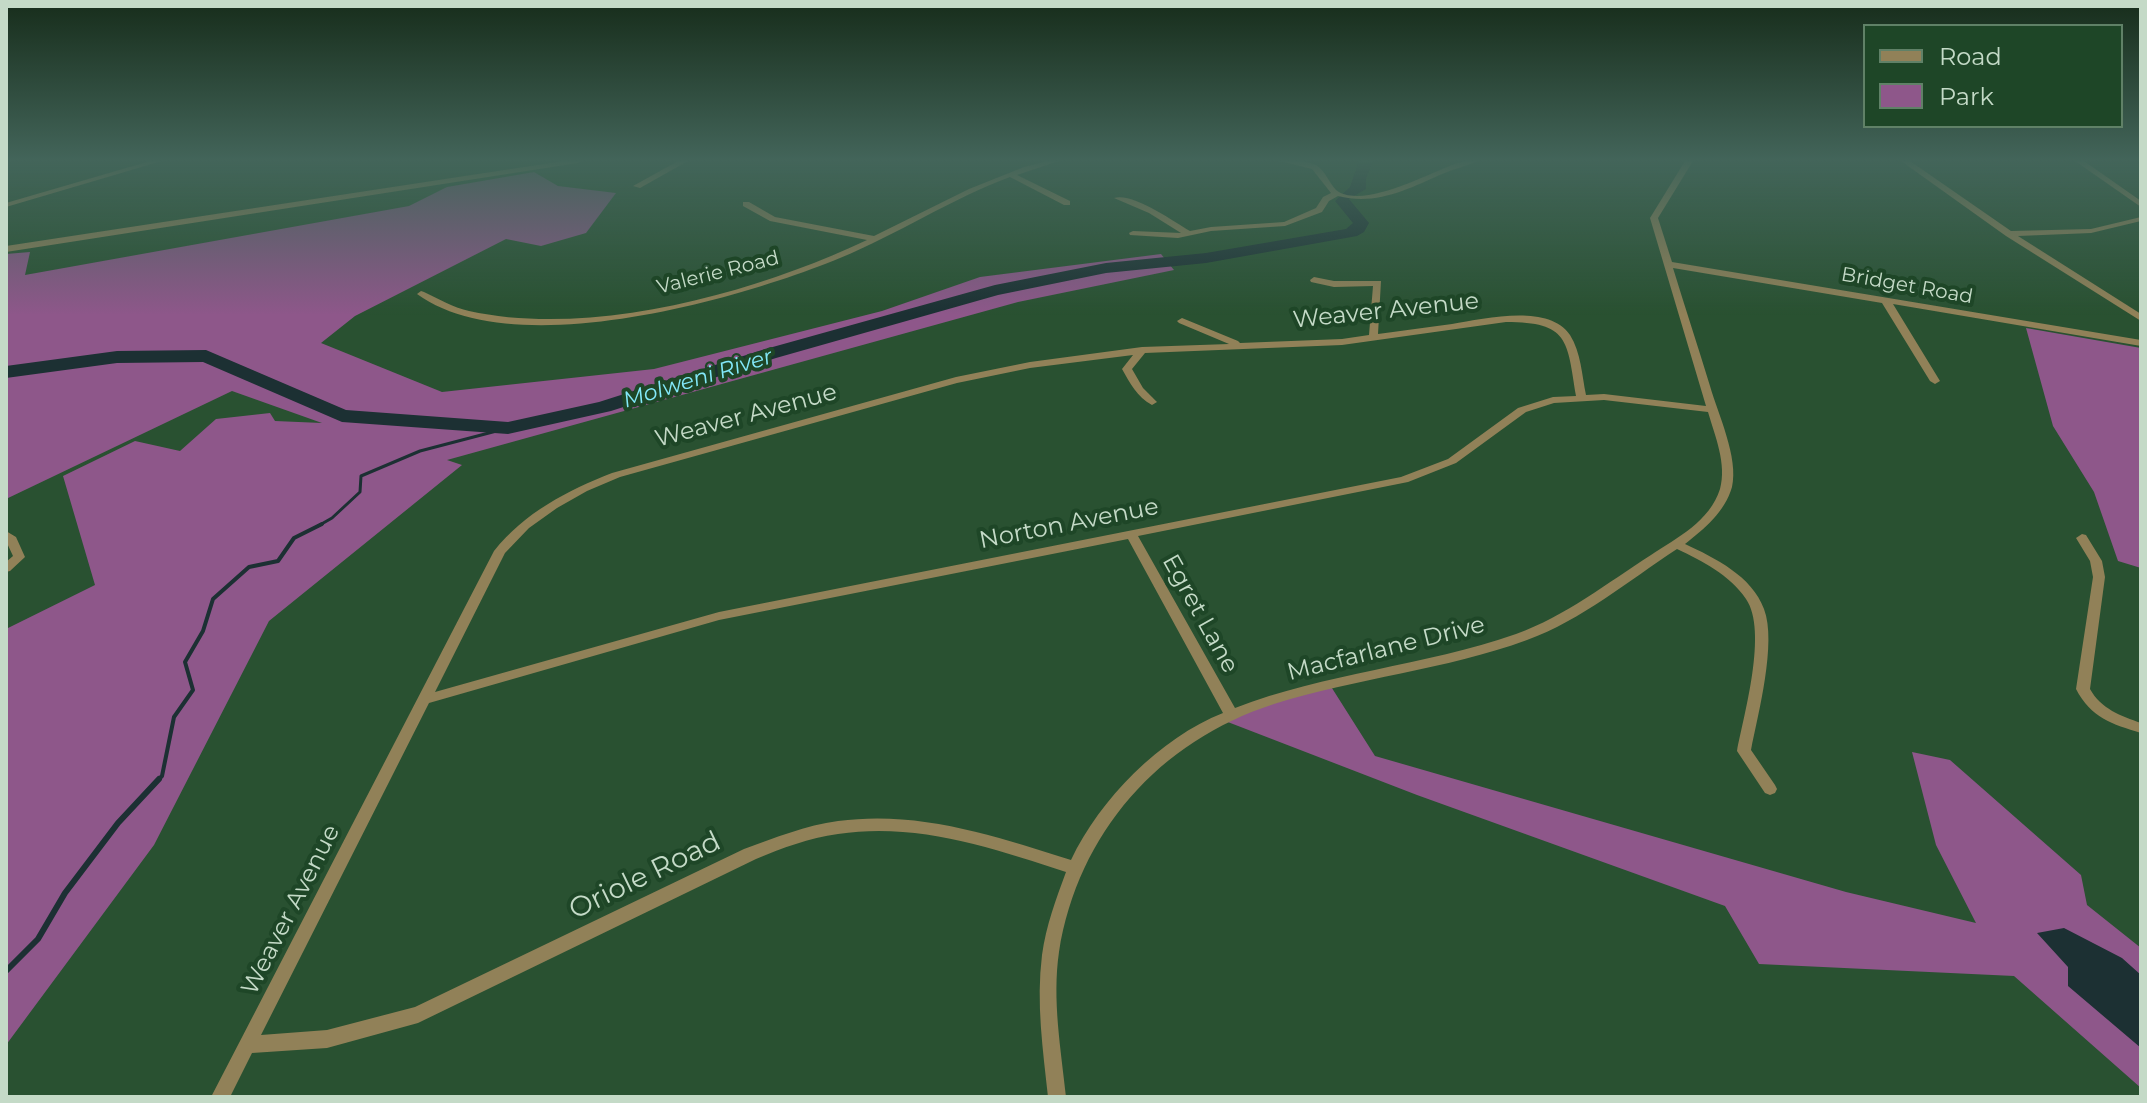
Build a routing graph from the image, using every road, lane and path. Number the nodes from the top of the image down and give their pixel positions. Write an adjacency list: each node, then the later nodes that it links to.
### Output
1 (243, 212): 13 (street)
2 (761, 212): 12 (street)
3 (926, 212): 12 (street, Valerie Road)
4 (1154, 212): 10 (street)
5 (1313, 212): 10 (street)
6 (1657, 212): 14 (street, Macfarlane Drive)
7 (1978, 212): 11 (street)
8 (2141, 219): 11 (street)
9 (1133, 233): 10 (street)
10 (1189, 234)
11 (2009, 234): 18 (street)
12 (875, 239): 16 (street, Valerie Road)
13 (6, 249)
14 (1667, 264): 17 (street, Bridget Road); 27 (street, Macfarlane Drive)
15 (1314, 280): 20 (street)
16 (421, 294)
17 (1886, 301): 21 (street, Bridget Road); 24 (street)
18 (2141, 318)
19 (1182, 321): 22 (street)
20 (1373, 338): 22 (street, Weaver Avenue); 25 (street, Weaver Avenue)
21 (2141, 343)
22 (1238, 346): 23 (street, Weaver Avenue)
23 (1142, 350): 26 (street); 33 (street, Weaver Avenue)
24 (1935, 381)
25 (1581, 397): 27 (street, Norton Avenue); 28 (street, Norton Avenue)
26 (1152, 402)
27 (1713, 410): 31 (street, Macfarlane Drive)
28 (1131, 534): 33 (street, Norton Avenue); 34 (street, Egret Lane)
29 (6, 535): 32 (street)
30 (2082, 538): 35 (street)
31 (1676, 544): 34 (street, Macfarlane Drive); 36 (street)
32 (6, 568)
33 (423, 700): 38 (street, Weaver Avenue)
34 (1231, 714): 37 (street, Macfarlane Drive)
35 (2141, 728)
36 (1770, 789)
37 (1075, 868): 38 (street, Oriole Road); 40 (street, Macfarlane Drive)
38 (246, 1045): 39 (street, Weaver Avenue)
39 (220, 1097)
40 (1057, 1097)

